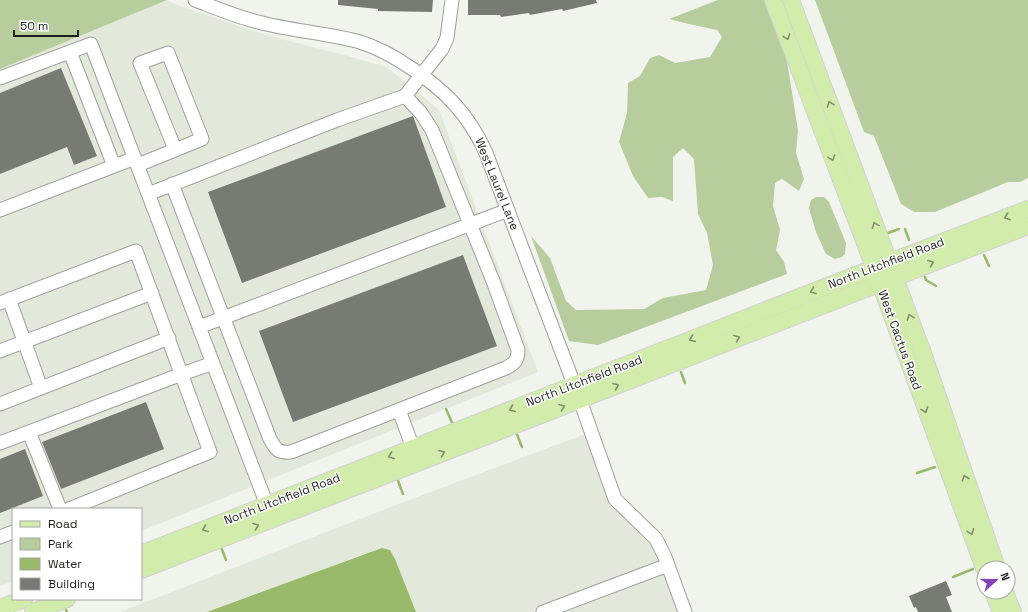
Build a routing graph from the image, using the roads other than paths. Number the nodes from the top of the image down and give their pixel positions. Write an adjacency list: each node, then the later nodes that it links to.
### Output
1 (195, 0): 6 (street, West Laurel Lane)
2 (452, 0): 6 (street)
3 (773, 0): 20 (main road, West Cactus Road, one-way to 20)
4 (791, 0): 19 (main road, West Cactus Road, one-way to 4)
5 (70, 52): 7 (street); 10 (street); 11 (street)
6 (422, 74): 8 (street); 15 (street, West Laurel Lane)
7 (0, 78)
8 (405, 96): 12 (street); 17 (street)
9 (175, 149): 9 (street); 10 (street)
10 (136, 162): 11 (street); 13 (street)
11 (114, 166): 14 (street)
12 (172, 184): 13 (street); 24 (street)
13 (148, 194): 25 (street)
14 (0, 210)
15 (508, 210): 17 (street); 31 (street, West Laurel Lane)
16 (1028, 210): 19 (main road, North Litchfield Road, one-way to 19)
17 (470, 224): 24 (street); 35 (street)
18 (1028, 226): 21 (main road, North Litchfield Road, one-way to 18)
19 (889, 262): 20 (main road, North Litchfield Road); 21 (main road, West Cactus Road)
20 (877, 275): 21 (main road, North Litchfield Road); 31 (main road, North Litchfield Road, one-way to 31); 33 (main road, North Litchfield Road, one-way to 20); 46 (main road, West Cactus Road, one-way to 46)
21 (895, 277): 47 (main road, West Cactus Road, one-way to 21)
22 (152, 293): 23 (street); 26 (street); 27 (street)
23 (5, 301): 27 (street)
24 (223, 318): 25 (street); 35 (street)
25 (199, 327): 29 (street)
26 (169, 338): 30 (street); 32 (street)
27 (24, 341): 28 (street); 32 (street)
28 (0, 351)
29 (213, 364): 30 (street); 39 (street)
30 (182, 374): 36 (street); 41 (street)
31 (575, 385): 33 (street, West Laurel Lane); 38 (main road, North Litchfield Road, one-way to 38)
32 (41, 388): 34 (street)
33 (580, 400): 42 (main road, North Litchfield Road, one-way to 33); 48 (street, West Laurel Lane)
34 (0, 404)
35 (399, 410): 38 (street)
36 (29, 432): 37 (street); 40 (street)
37 (0, 443)
38 (413, 448): 39 (main road, North Litchfield Road, one-way to 39)
39 (267, 505): 42 (street); 45 (main road, North Litchfield Road, one-way to 45)
40 (60, 508)
41 (71, 508)
42 (273, 519): 49 (main road, North Litchfield Road, one-way to 42)
43 (12, 532): 44 (street)
44 (0, 537)
45 (142, 554)
46 (981, 560)
47 (994, 560)
48 (668, 565): 56 (street); 57 (street, West Laurel Lane)
49 (142, 570)
50 (21, 600): 54 (main road)
51 (64, 600): 55 (main road)
52 (996, 600): 58 (main road)
53 (1009, 600): 59 (main road)
54 (0, 608)
55 (33, 612)
56 (543, 612)
57 (685, 612)
58 (1001, 612)
59 (1013, 612)

